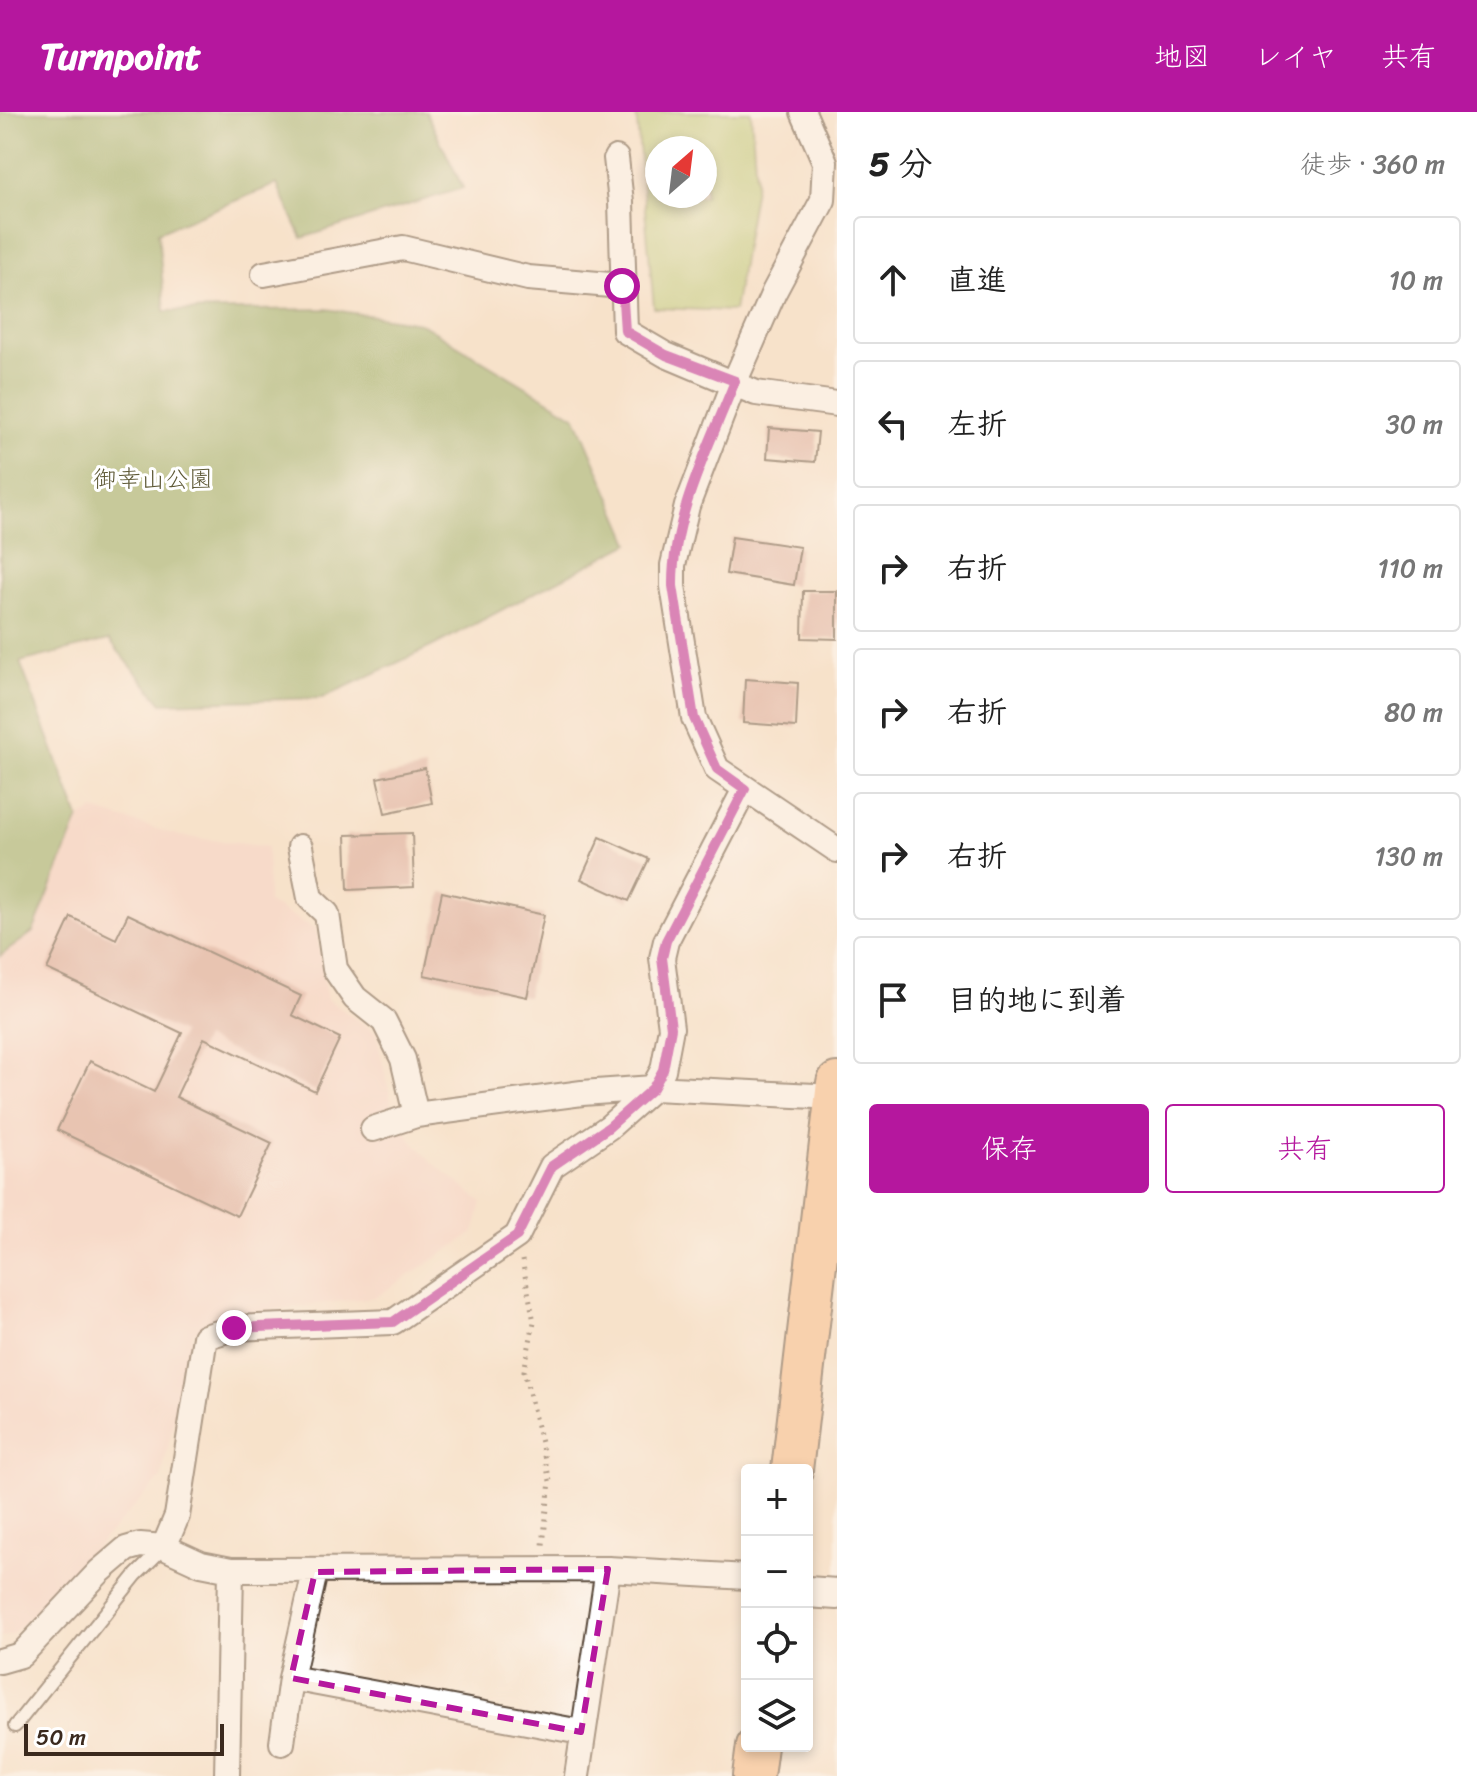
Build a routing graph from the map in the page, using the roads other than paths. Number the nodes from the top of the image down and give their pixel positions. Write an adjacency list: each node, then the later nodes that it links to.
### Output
1 (803, 112): 5 (street)
2 (616, 158): 4 (street)
3 (264, 274): 4 (street)
4 (622, 286): 5 (street)
5 (735, 381): 6 (street); 7 (street)
6 (837, 404)
7 (745, 789): 9 (street); 10 (street)
8 (300, 847): 12 (street)
9 (837, 850)
10 (653, 1088): 11 (street); 12 (street); 15 (street)
11 (836, 1090): 14 (main road)
12 (416, 1115): 13 (street)
13 (373, 1129)
14 (793, 1464)
15 (164, 1547): 17 (street); 22 (street); 24 (lane)
16 (608, 1569): 18 (street); 19 (street); 25 (street)
17 (231, 1570): 18 (street); 28 (street)
18 (315, 1572): 23 (street)
19 (741, 1577)
20 (813, 1592): 21 (street)
21 (837, 1594)
22 (0, 1661)
23 (291, 1678): 25 (street); 26 (street)
24 (15, 1726)
25 (581, 1732): 29 (street)
26 (282, 1743)
27 (756, 1752): 30 (main road)
28 (227, 1776)
29 (577, 1776)
30 (753, 1776)

